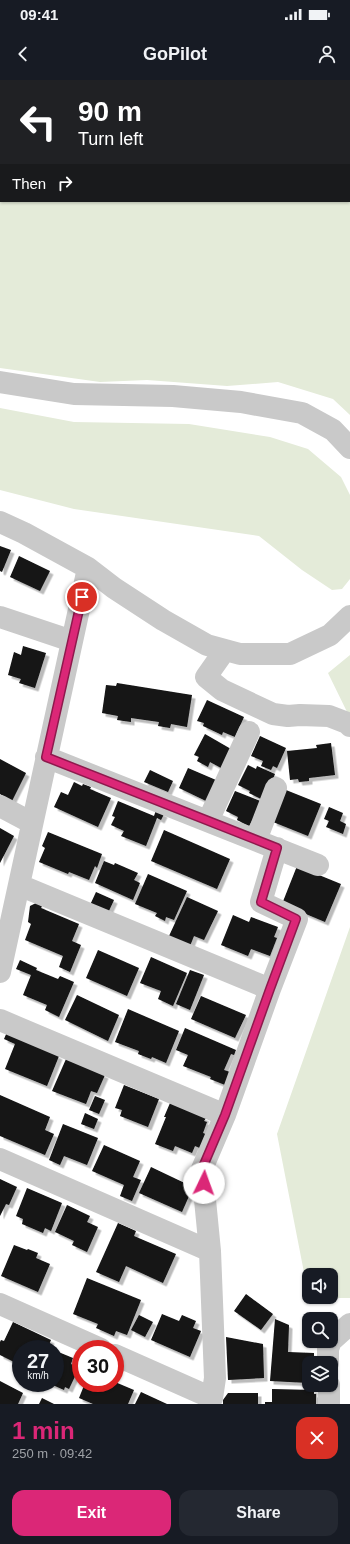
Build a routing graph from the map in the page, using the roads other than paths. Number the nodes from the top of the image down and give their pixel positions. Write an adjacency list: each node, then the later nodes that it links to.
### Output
1 (0, 382): 2 (street)
2 (350, 448)
3 (0, 522): 4 (street)
4 (88, 568): 7 (street); 8 (street)
5 (350, 616): 8 (street)
6 (0, 617): 7 (street)
7 (72, 641): 11 (street)
8 (225, 650): 9 (street)
9 (350, 726)
10 (249, 732): 14 (street)
11 (46, 757): 14 (street); 15 (street)
12 (276, 788): 16 (street)
13 (0, 806): 15 (street)
14 (208, 821): 16 (street)
15 (32, 823): 19 (street)
16 (256, 840): 17 (street)
17 (277, 848): 18 (street); 21 (street)
18 (318, 864)
19 (19, 885): 20 (street); 21 (street)
20 (1, 965)
21 (270, 989): 23 (street)
22 (0, 1020): 23 (street)
23 (225, 1115): 25 (street)
24 (0, 1159): 25 (street)
25 (210, 1251): 32 (street)
26 (0, 1304): 29 (street)
27 (350, 1324): 28 (street)
28 (338, 1335)
29 (81, 1340)
30 (124, 1359): 32 (street)
31 (328, 1392): 33 (street)
32 (210, 1401)
33 (329, 1404)

